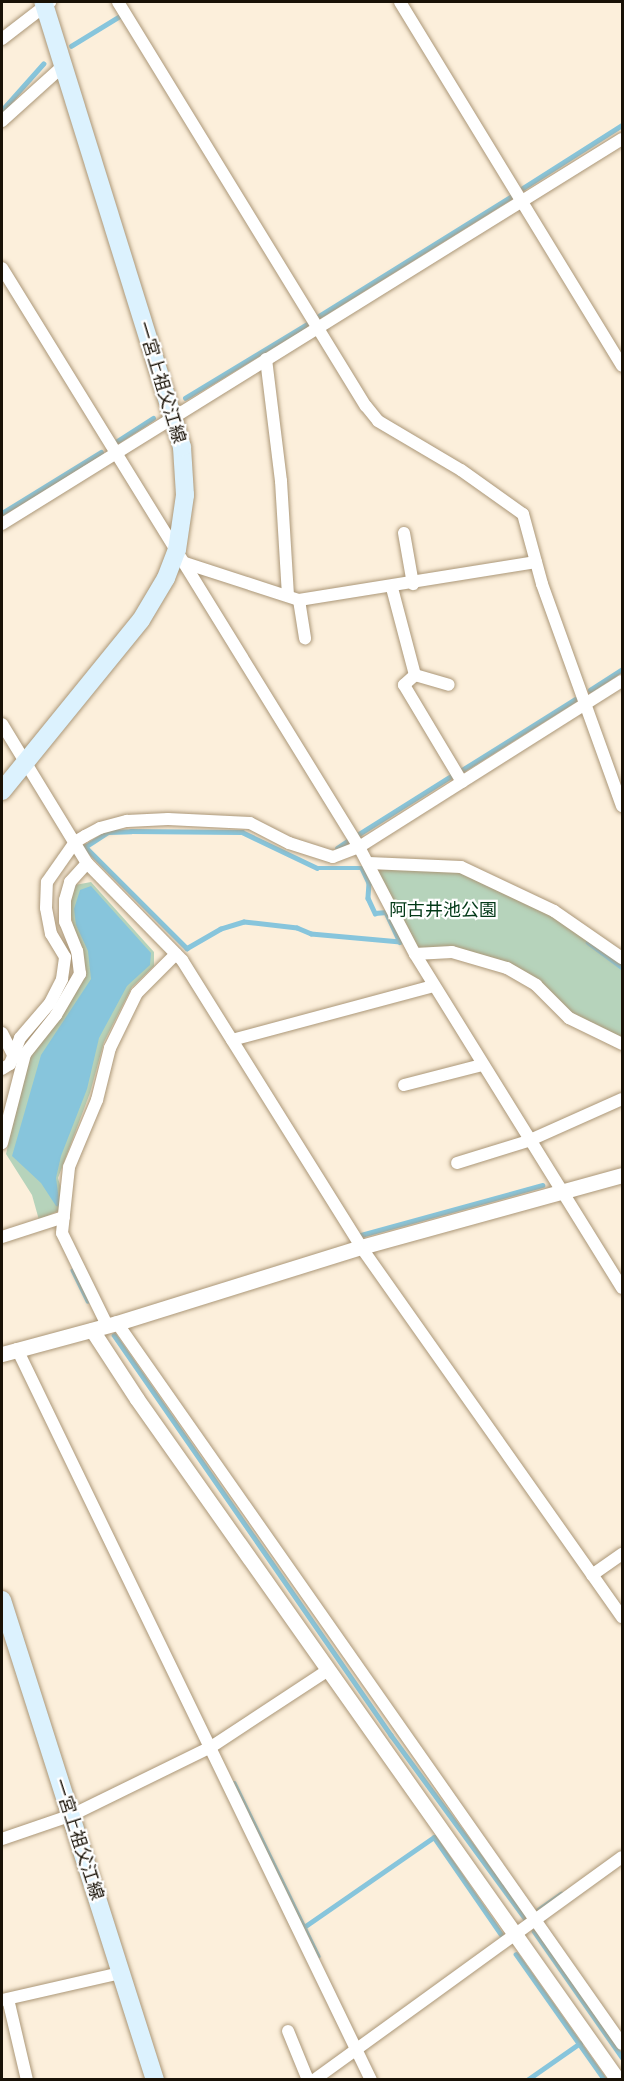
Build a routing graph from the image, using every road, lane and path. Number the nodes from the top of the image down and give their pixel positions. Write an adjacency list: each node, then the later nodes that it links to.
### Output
1 (118, 2): 10 (street)
2 (400, 2): 8 (street)
3 (46, 3): 4 (street); 5 (main road, 一宮上祖父江線)
4 (2, 39)
5 (64, 65): 6 (street); 13 (main road, 一宮上祖父江線)
6 (2, 122)
7 (622, 139): 8 (street)
8 (523, 200): 10 (street); 12 (street)
9 (2, 268): 14 (street)
10 (319, 326): 11 (street); 18 (street)
11 (266, 359): 13 (street); 21 (street)
12 (622, 365)
13 (173, 419): 14 (street); 17 (main road, 一宮上祖父江線)
14 (116, 453): 15 (street); 17 (street)
15 (2, 524)
16 (404, 533): 19 (street)
17 (181, 556): 21 (street); 28 (main road, 一宮上祖父江線); 33 (street)
18 (536, 562): 19 (street); 26 (street)
19 (413, 584): 20 (street)
20 (393, 588): 21 (street); 23 (street)
21 (293, 598): 22 (street)
22 (305, 639)
23 (415, 675): 25 (street); 29 (street)
24 (622, 681): 26 (street)
25 (449, 685)
26 (584, 706): 29 (street); 31 (street)
27 (2, 724): 28 (street)
28 (24, 762): 30 (main road, 一宮上祖父江線); 32 (street)
29 (462, 782): 33 (street)
30 (2, 790)
31 (622, 806)
32 (75, 842): 33 (street); 34 (street); 43 (street)
33 (359, 847): 35 (street)
34 (87, 863): 36 (street); 45 (street)
35 (369, 863): 37 (street); 38 (street)
36 (176, 954): 41 (street); 54 (street)
37 (415, 954): 39 (street); 42 (street)
38 (622, 958)
39 (434, 986): 41 (street); 44 (street)
40 (2, 1033): 43 (street)
41 (232, 1040): 56 (street)
42 (622, 1044)
43 (14, 1055): 45 (street); 46 (street)
44 (482, 1065): 47 (street); 49 (street)
45 (20, 1067): 50 (street)
46 (2, 1069)
47 (404, 1085)
48 (622, 1099): 49 (street)
49 (528, 1141): 51 (street); 53 (street)
50 (2, 1143)
51 (457, 1164)
52 (622, 1175): 53 (street)
53 (564, 1190): 56 (street); 57 (street)
54 (64, 1217): 55 (street); 58 (street)
55 (2, 1237)
56 (361, 1247): 58 (street); 63 (street)
57 (622, 1288)
58 (112, 1324): 59 (street); 71 (street)
59 (92, 1330): 60 (street); 66 (street)
60 (17, 1349): 61 (street); 67 (street)
61 (2, 1354)
62 (622, 1554): 63 (street)
63 (592, 1575): 65 (street)
64 (2, 1600): 68 (main road, 一宮上祖父江線)
65 (622, 1617)
66 (328, 1670): 67 (street); 72 (street)
67 (211, 1747): 68 (street); 77 (street)
68 (72, 1815): 69 (street); 73 (main road, 一宮上祖父江線)
69 (2, 1839)
70 (622, 1857): 71 (street)
71 (537, 1918): 72 (street); 76 (street)
72 (516, 1937): 77 (street); 83 (street)
73 (121, 1972): 74 (street); 79 (main road, 一宮上祖父江線)
74 (5, 1999): 78 (street)
75 (288, 2031): 80 (street)
76 (622, 2044)
77 (356, 2048): 81 (street); 82 (street)
78 (27, 2079)
79 (155, 2079)
80 (308, 2079)
81 (314, 2079)
82 (370, 2079)
83 (618, 2079)

